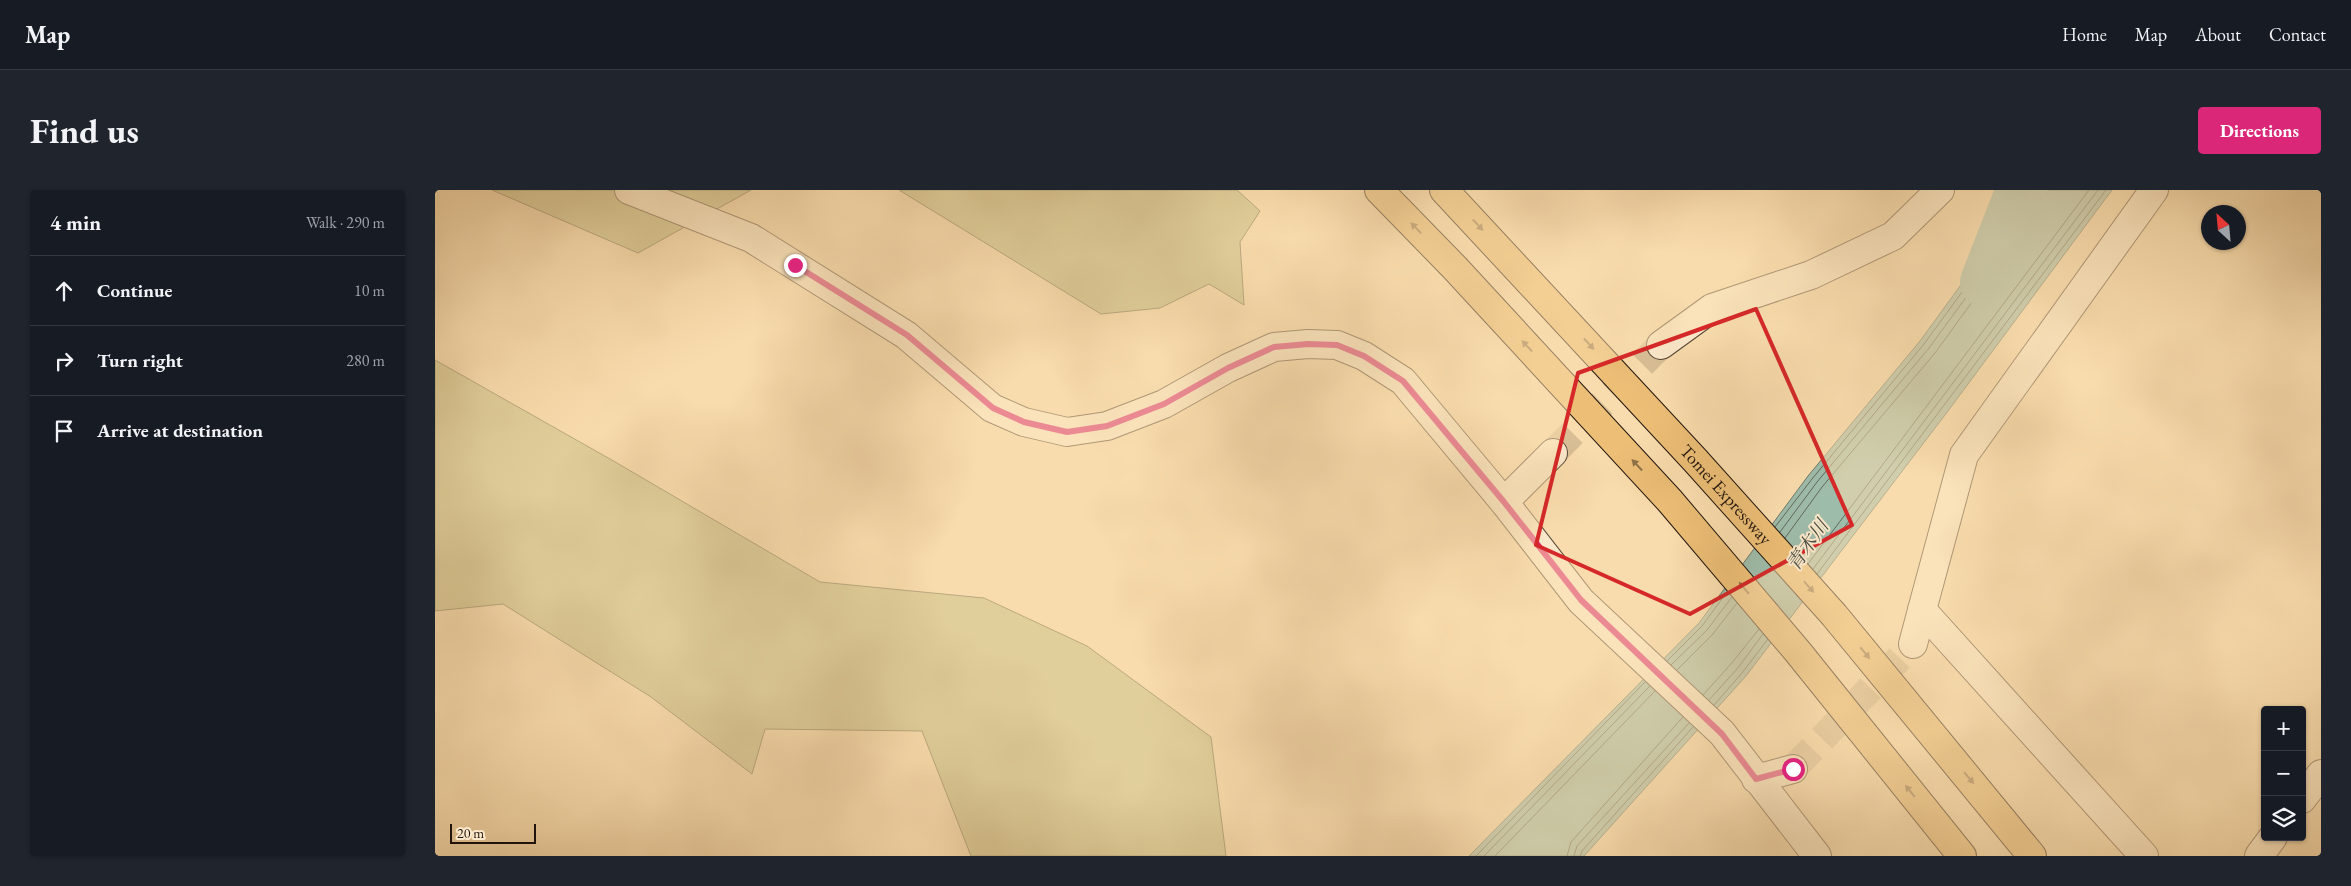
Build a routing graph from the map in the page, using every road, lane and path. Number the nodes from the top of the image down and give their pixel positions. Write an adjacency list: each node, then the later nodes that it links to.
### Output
1 (629, 190): 8 (street)
2 (1379, 190): 17 (highway, one-way to 2)
3 (1445, 190): 18 (highway, Tomei Expressway, one-way to 18)
4 (1940, 190): 6 (street)
5 (2154, 190): 9 (street)
6 (1661, 345)
7 (1553, 453): 8 (street)
8 (1504, 502): 13 (street)
9 (1922, 610): 10 (street); 19 (street)
10 (1913, 644)
11 (1793, 769): 13 (street)
12 (2321, 774): 14 (street)
13 (1756, 779): 16 (street)
14 (2304, 796)
15 (2270, 841): 20 (street)
16 (1817, 856)
17 (1962, 856)
18 (2032, 856)
19 (2144, 856)
20 (2259, 856)

